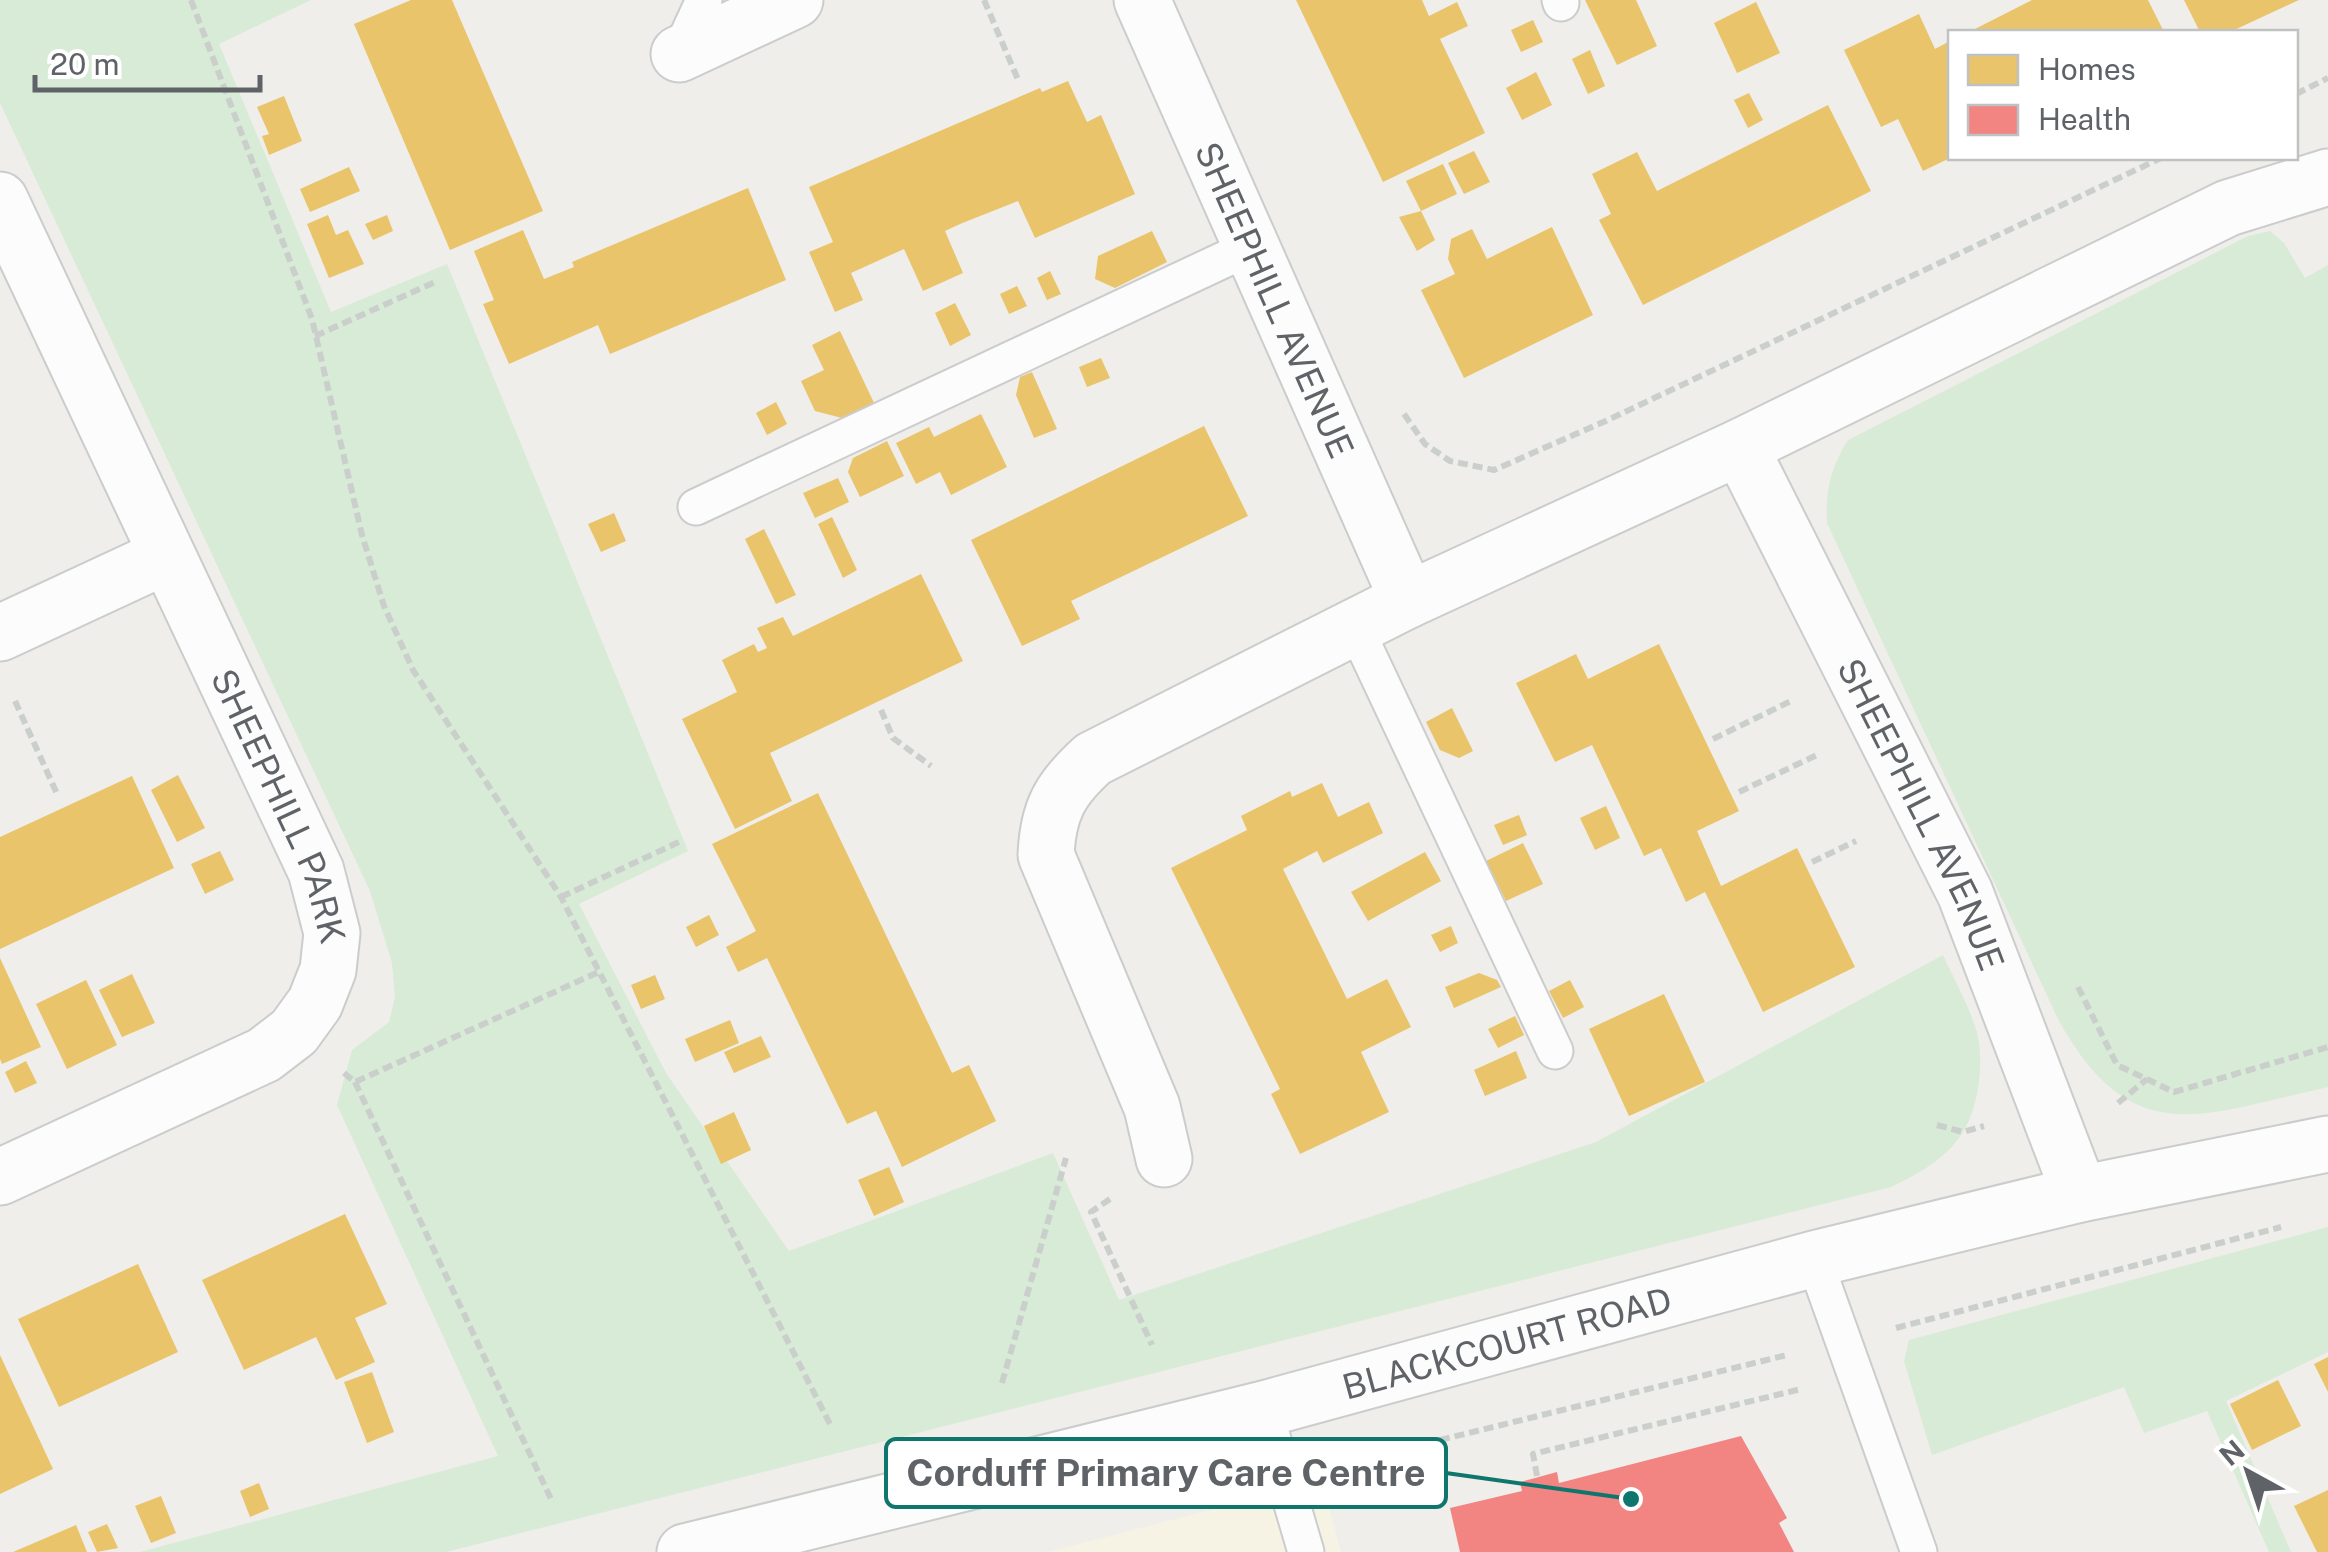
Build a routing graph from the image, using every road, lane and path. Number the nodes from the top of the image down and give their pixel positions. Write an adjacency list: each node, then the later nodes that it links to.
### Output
1 (191, 0): 15 (path)
2 (704, 0): 6 (lane)
3 (795, 0): 6 (street)
4 (984, 0): 8 (path)
5 (1142, 0): 13 (street, SHEEPHILL AVENUE)
6 (679, 54)
7 (2328, 78): 9 (path)
8 (1020, 82)
9 (2298, 93)
10 (2157, 160): 16 (path)
11 (2328, 177): 17 (street)
12 (0, 200): 19 (street, SHEEPHILL PARK)
13 (1251, 247): 18 (lane); 20 (street, SHEEPHILL AVENUE)
14 (435, 282): 15 (path)
15 (315, 336): 34 (path)
16 (1398, 402)
17 (1740, 447): 20 (street); 45 (street, SHEEPHILL AVENUE)
18 (696, 506)
19 (166, 556): 22 (street); 37 (street, SHEEPHILL PARK)
20 (1408, 600): 21 (street)
21 (1355, 627): 39 (lane); 43 (street)
22 (0, 633)
23 (14, 700): 30 (path)
24 (1791, 701): 26 (path)
25 (881, 710): 28 (path)
26 (1713, 739)
27 (1816, 755): 29 (path)
28 (932, 766)
29 (1739, 792)
30 (58, 796)
31 (1856, 840): 33 (path)
32 (679, 842): 34 (path)
33 (1812, 862)
34 (561, 897): 35 (path)
35 (601, 971): 40 (path); 53 (path)
36 (2070, 971): 38 (path)
37 (294, 1032): 40 (path); 44 (street, SHEEPHILL PARK)
38 (2328, 1047)
39 (1555, 1051)
40 (355, 1082): 56 (path)
41 (2328, 1144): 45 (street, BLACKCOURT ROAD)
42 (1066, 1158): 50 (path)
43 (1164, 1159): 49 (path)
44 (0, 1178)
45 (2080, 1194): 47 (street, BLACKCOURT ROAD)
46 (2291, 1224): 48 (path)
47 (1814, 1259): 48 (lane); 52 (street, BLACKCOURT ROAD)
48 (1843, 1341): 55 (path); 59 (lane)
49 (1152, 1345)
50 (1002, 1383)
51 (1812, 1386): 54 (path)
52 (1264, 1409): 55 (lane); 57 (street, BLACKCOURT ROAD)
53 (830, 1426)
54 (1538, 1476)
55 (1284, 1477): 58 (lane)
56 (551, 1499)
57 (685, 1552)
58 (1306, 1552)
59 (1919, 1552)

